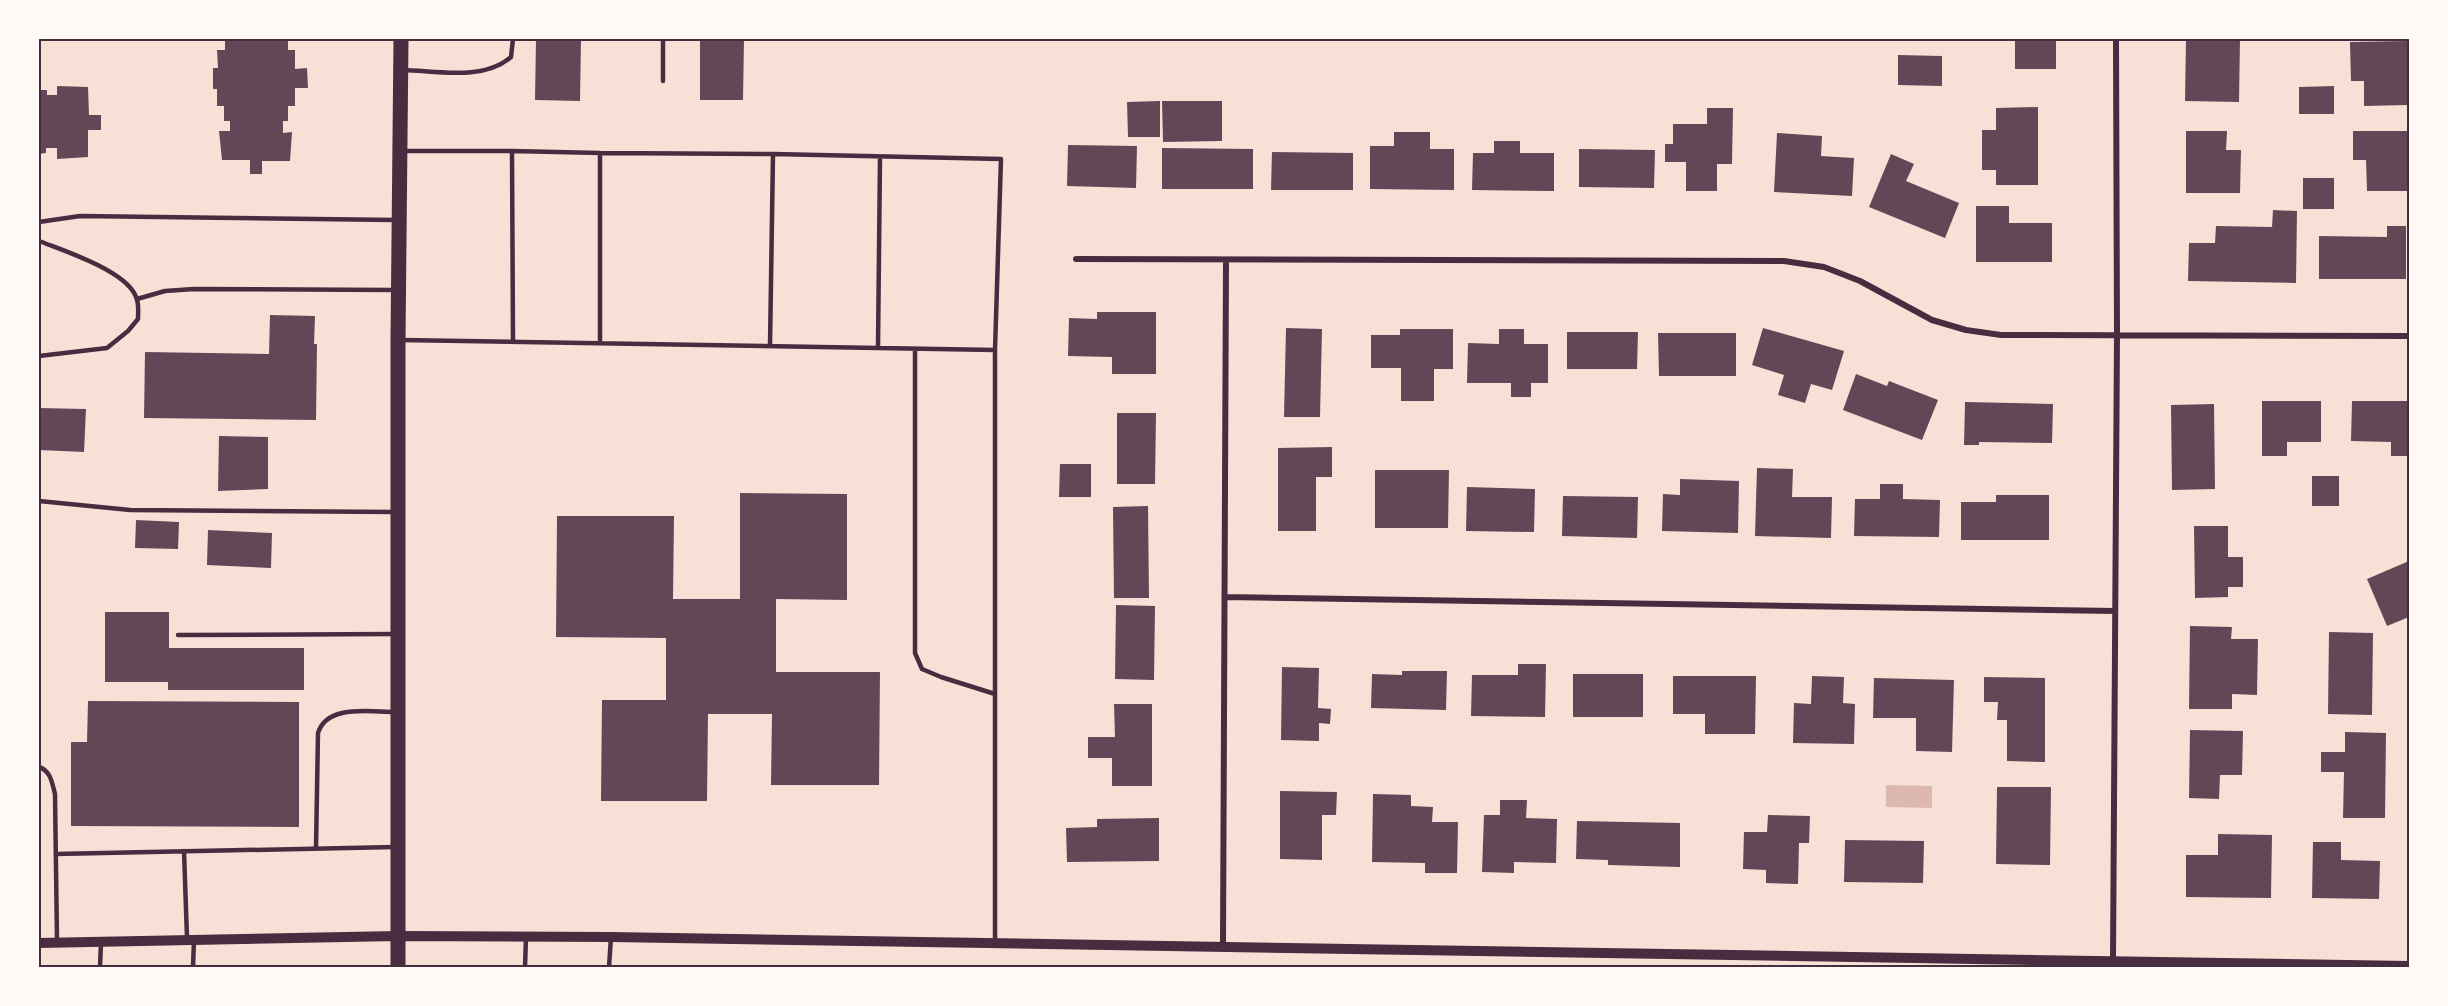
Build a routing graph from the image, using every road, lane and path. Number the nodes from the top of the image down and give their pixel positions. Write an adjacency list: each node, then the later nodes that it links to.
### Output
1 (401, 39): 5 (main road)
2 (513, 39): 5 (lane)
3 (663, 39): 6 (lane)
4 (2116, 39): 19 (street)
5 (401, 70): 7 (main road)
6 (663, 81)
7 (400, 151): 8 (lane); 12 (main road)
8 (512, 151): 9 (lane); 22 (lane)
9 (600, 153): 10 (lane); 23 (lane)
10 (773, 154): 11 (lane); 24 (lane)
11 (880, 157): 25 (lane); 27 (lane)
12 (399, 220): 13 (lane); 17 (main road)
13 (39, 222)
14 (39, 241): 18 (lane)
15 (1076, 259): 16 (street)
16 (1226, 260): 19 (street); 31 (street)
17 (398, 290): 18 (lane); 21 (main road)
18 (137, 298): 28 (lane)
19 (2118, 335): 20 (street); 32 (street)
20 (2409, 336)
21 (398, 340): 22 (lane); 30 (main road)
22 (513, 342): 23 (lane)
23 (600, 343): 24 (lane)
24 (770, 346): 25 (lane)
25 (878, 348): 26 (lane)
26 (915, 349): 27 (lane); 35 (lane)
27 (995, 350): 35 (lane)
28 (39, 356)
29 (39, 501): 30 (lane)
30 (397, 512): 33 (main road)
31 (1225, 597): 32 (street); 50 (street)
32 (2115, 610): 51 (street)
33 (397, 634): 34 (lane); 36 (main road)
34 (178, 635)
35 (995, 694): 47 (lane)
36 (397, 712): 38 (main road); 39 (lane)
37 (39, 767): 41 (lane)
38 (397, 847): 39 (lane); 42 (main road)
39 (316, 848): 40 (lane)
40 (184, 851): 41 (lane); 45 (lane)
41 (56, 854): 49 (lane)
42 (398, 936): 44 (street); 45 (street); 56 (main road)
43 (611, 936): 44 (street); 47 (street); 58 (lane)
44 (526, 937): 57 (lane)
45 (190, 940): 46 (street); 55 (lane)
46 (101, 942): 49 (street); 54 (lane)
47 (995, 942): 50 (street)
48 (39, 943): 49 (street)
49 (57, 943)
50 (1223, 945): 51 (street)
51 (2113, 960): 52 (street)
52 (2289, 965): 53 (street)
53 (2409, 966)
54 (100, 967)
55 (193, 967)
56 (398, 967)
57 (525, 967)
58 (609, 967)

